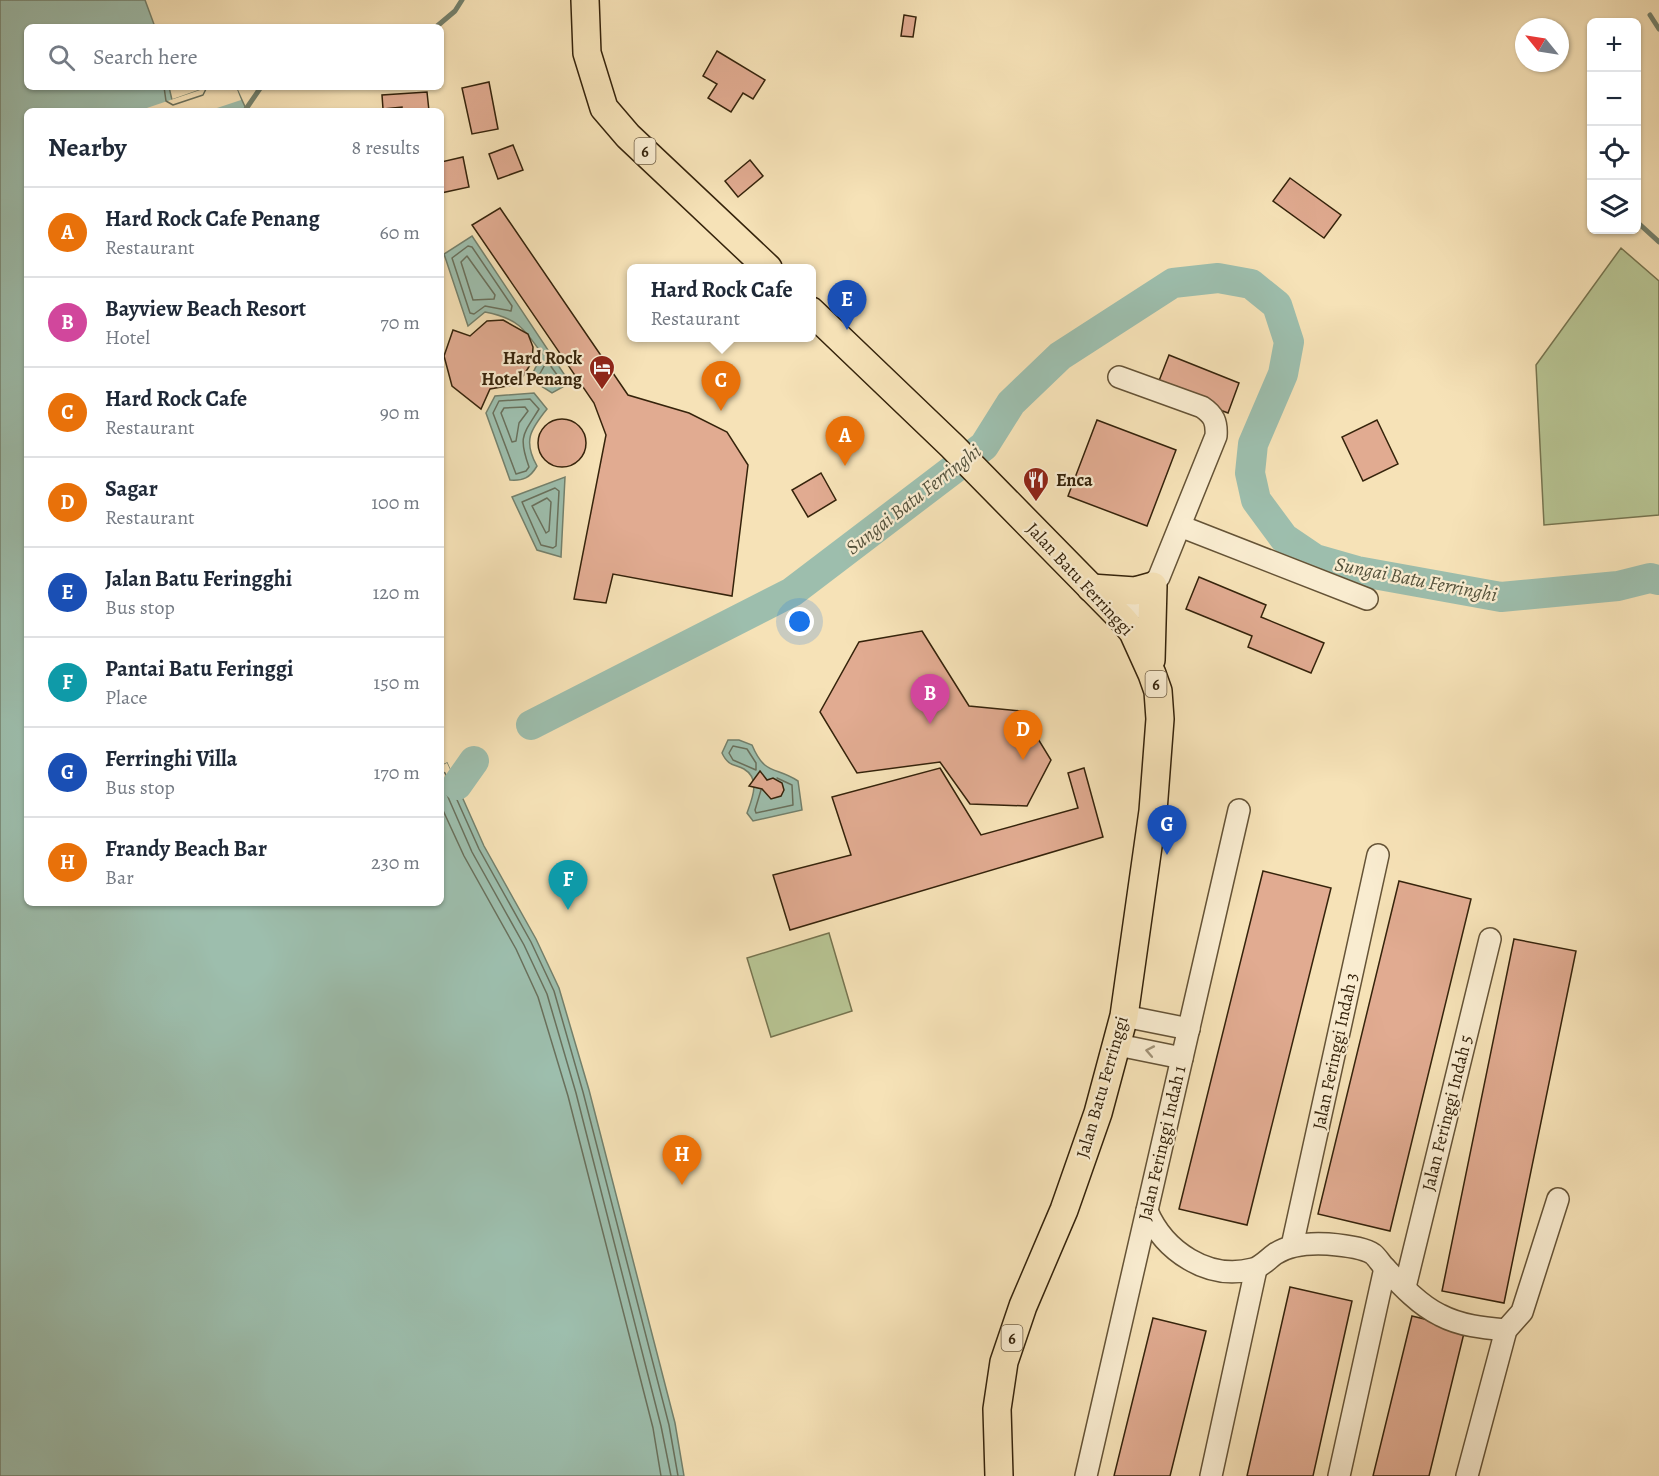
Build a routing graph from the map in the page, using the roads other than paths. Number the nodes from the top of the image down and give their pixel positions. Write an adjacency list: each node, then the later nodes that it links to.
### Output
1 (585, 0): 2 (main road, 6)
2 (764, 264)
3 (816, 316): 7 (main road, Jalan Batu Ferringgi / 6)
4 (1119, 377): 5 (street)
5 (1180, 526): 6 (street); 8 (street)
6 (1153, 586): 7 (main road); 9 (street); 10 (main road)
7 (1091, 588): 9 (main road, Jalan Batu Ferringgi / 6)
8 (1367, 599)
9 (1123, 620): 10 (main road, Jalan Batu Ferringgi / 6)
10 (1152, 674): 14 (main road, Jalan Batu Ferringgi / 6)
11 (1239, 810): 15 (street, Jalan Feringgi Indah 1)
12 (1378, 855): 20 (street, Jalan Feringgi Indah 3)
13 (1490, 939): 23 (street, Jalan Feringgi Indah 5)
14 (1124, 1016): 15 (street); 16 (main road, Jalan Batu Ferringgi / 6)
15 (1189, 1029): 17 (street, Jalan Feringgi Indah 1)
16 (1118, 1045): 17 (street, one-way to 16); 25 (main road, Jalan Batu Ferringgi / 6)
17 (1182, 1058): 19 (street, Jalan Feringgi Indah 1)
18 (1558, 1199): 24 (street)
19 (1147, 1211): 22 (street); 26 (street, Jalan Feringgi Indah 1)
20 (1292, 1246): 21 (street); 22 (street)
21 (1385, 1268): 23 (street); 28 (street)
22 (1256, 1269): 27 (street)
23 (1405, 1287): 24 (street)
24 (1506, 1330): 29 (street)
25 (999, 1476)
26 (1086, 1476)
27 (1211, 1476)
28 (1339, 1476)
29 (1467, 1476)

